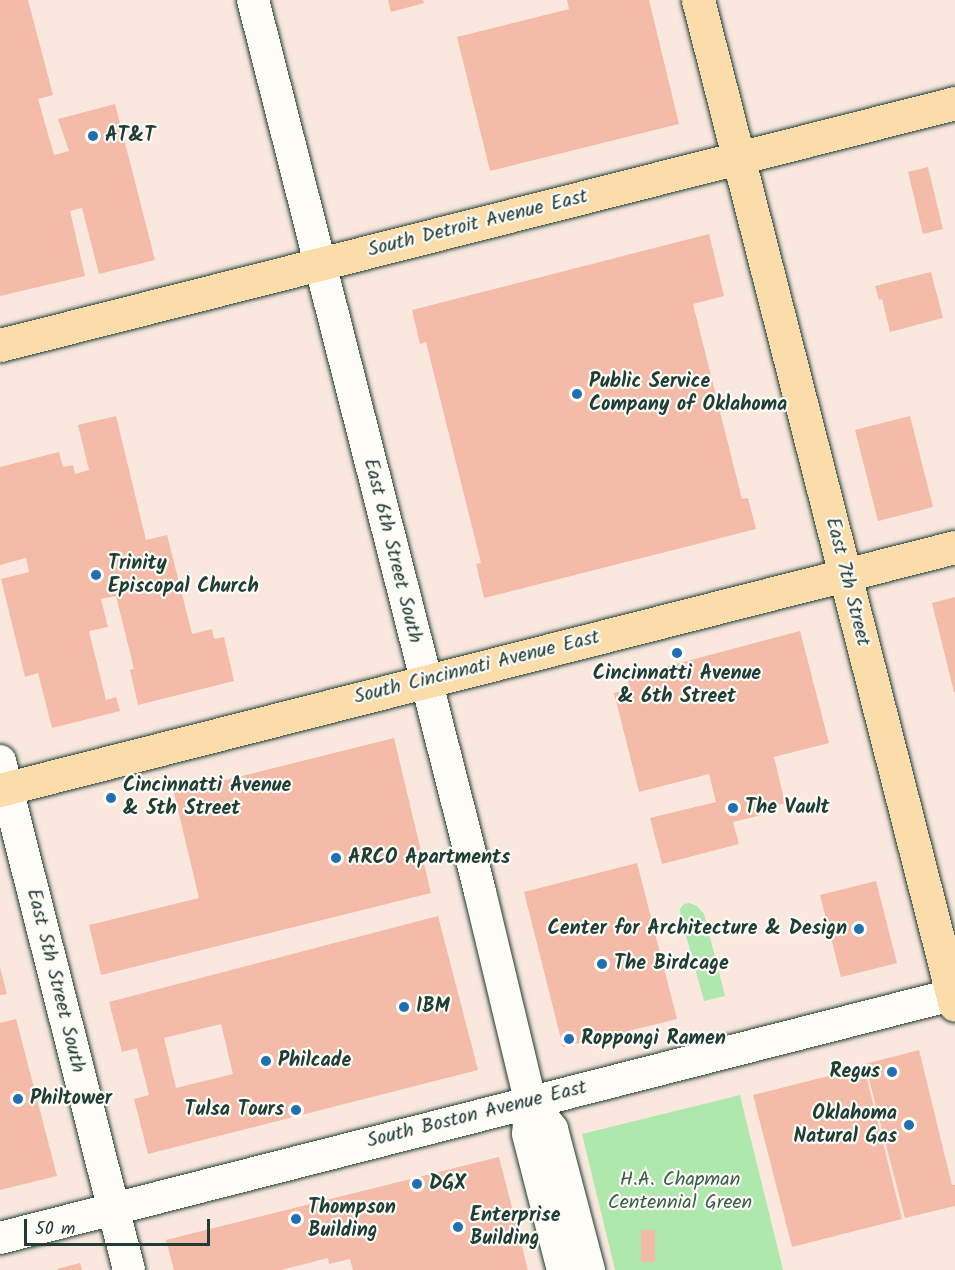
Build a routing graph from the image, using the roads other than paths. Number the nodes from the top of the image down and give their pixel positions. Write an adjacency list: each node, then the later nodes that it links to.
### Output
1 (253, 0): 5 (street, East 6th Street South)
2 (698, 0): 4 (main road, East 7th Street)
3 (955, 103): 4 (main road, South Detroit Avenue East)
4 (740, 158): 5 (main road, South Detroit Avenue East); 8 (main road, East 7th Street)
5 (319, 265): 6 (main road, South Detroit Avenue East); 9 (street, East 6th Street South)
6 (0, 345)
7 (955, 547): 8 (main road, South Cincinnati Avenue East)
8 (846, 574): 9 (main road, South Cincinnati Avenue East); 11 (main road, East 7th Street)
9 (425, 682): 10 (main road, South Cincinnati Avenue East); 12 (street, East 6th Street South)
10 (2, 780): 13 (street, East 5th Street South)
11 (954, 998): 12 (street, South Boston Avenue East)
12 (530, 1101): 13 (street, South Boston Avenue East); 16 (street, East 6th Street South); 17 (street, East 6th Street South)
13 (113, 1210): 14 (street, South Boston Avenue East); 15 (street, East 5th Street South)
14 (0, 1238)
15 (129, 1270)
16 (563, 1270)
17 (589, 1270)

